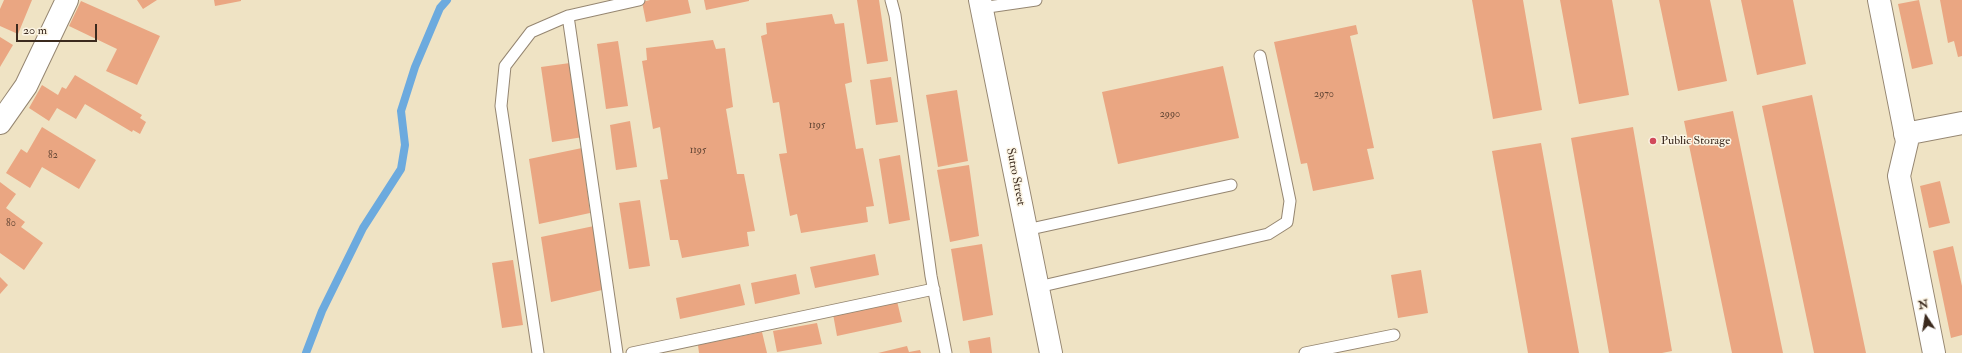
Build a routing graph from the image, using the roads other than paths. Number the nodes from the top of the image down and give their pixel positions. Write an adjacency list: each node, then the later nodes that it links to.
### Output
1 (67, 0): 10 (street)
2 (639, 0): 7 (lane)
3 (891, 0): 15 (lane)
4 (1036, 0): 6 (lane)
5 (1879, 0): 11 (street)
6 (981, 4): 13 (street, Sutro Street)
7 (568, 16): 17 (lane); 18 (lane)
8 (1260, 56): 14 (lane)
9 (1962, 123): 11 (street)
10 (0, 124)
11 (1905, 134): 23 (street)
12 (1231, 185): 13 (lane)
13 (1026, 230): 14 (street, Sutro Street)
14 (1038, 287): 21 (street, Sutro Street)
15 (934, 289): 19 (lane); 20 (lane)
16 (1394, 336): 22 (lane)
17 (538, 353)
18 (617, 353)
19 (632, 353)
20 (946, 353)
21 (1051, 353)
22 (1305, 353)
23 (1934, 353)

